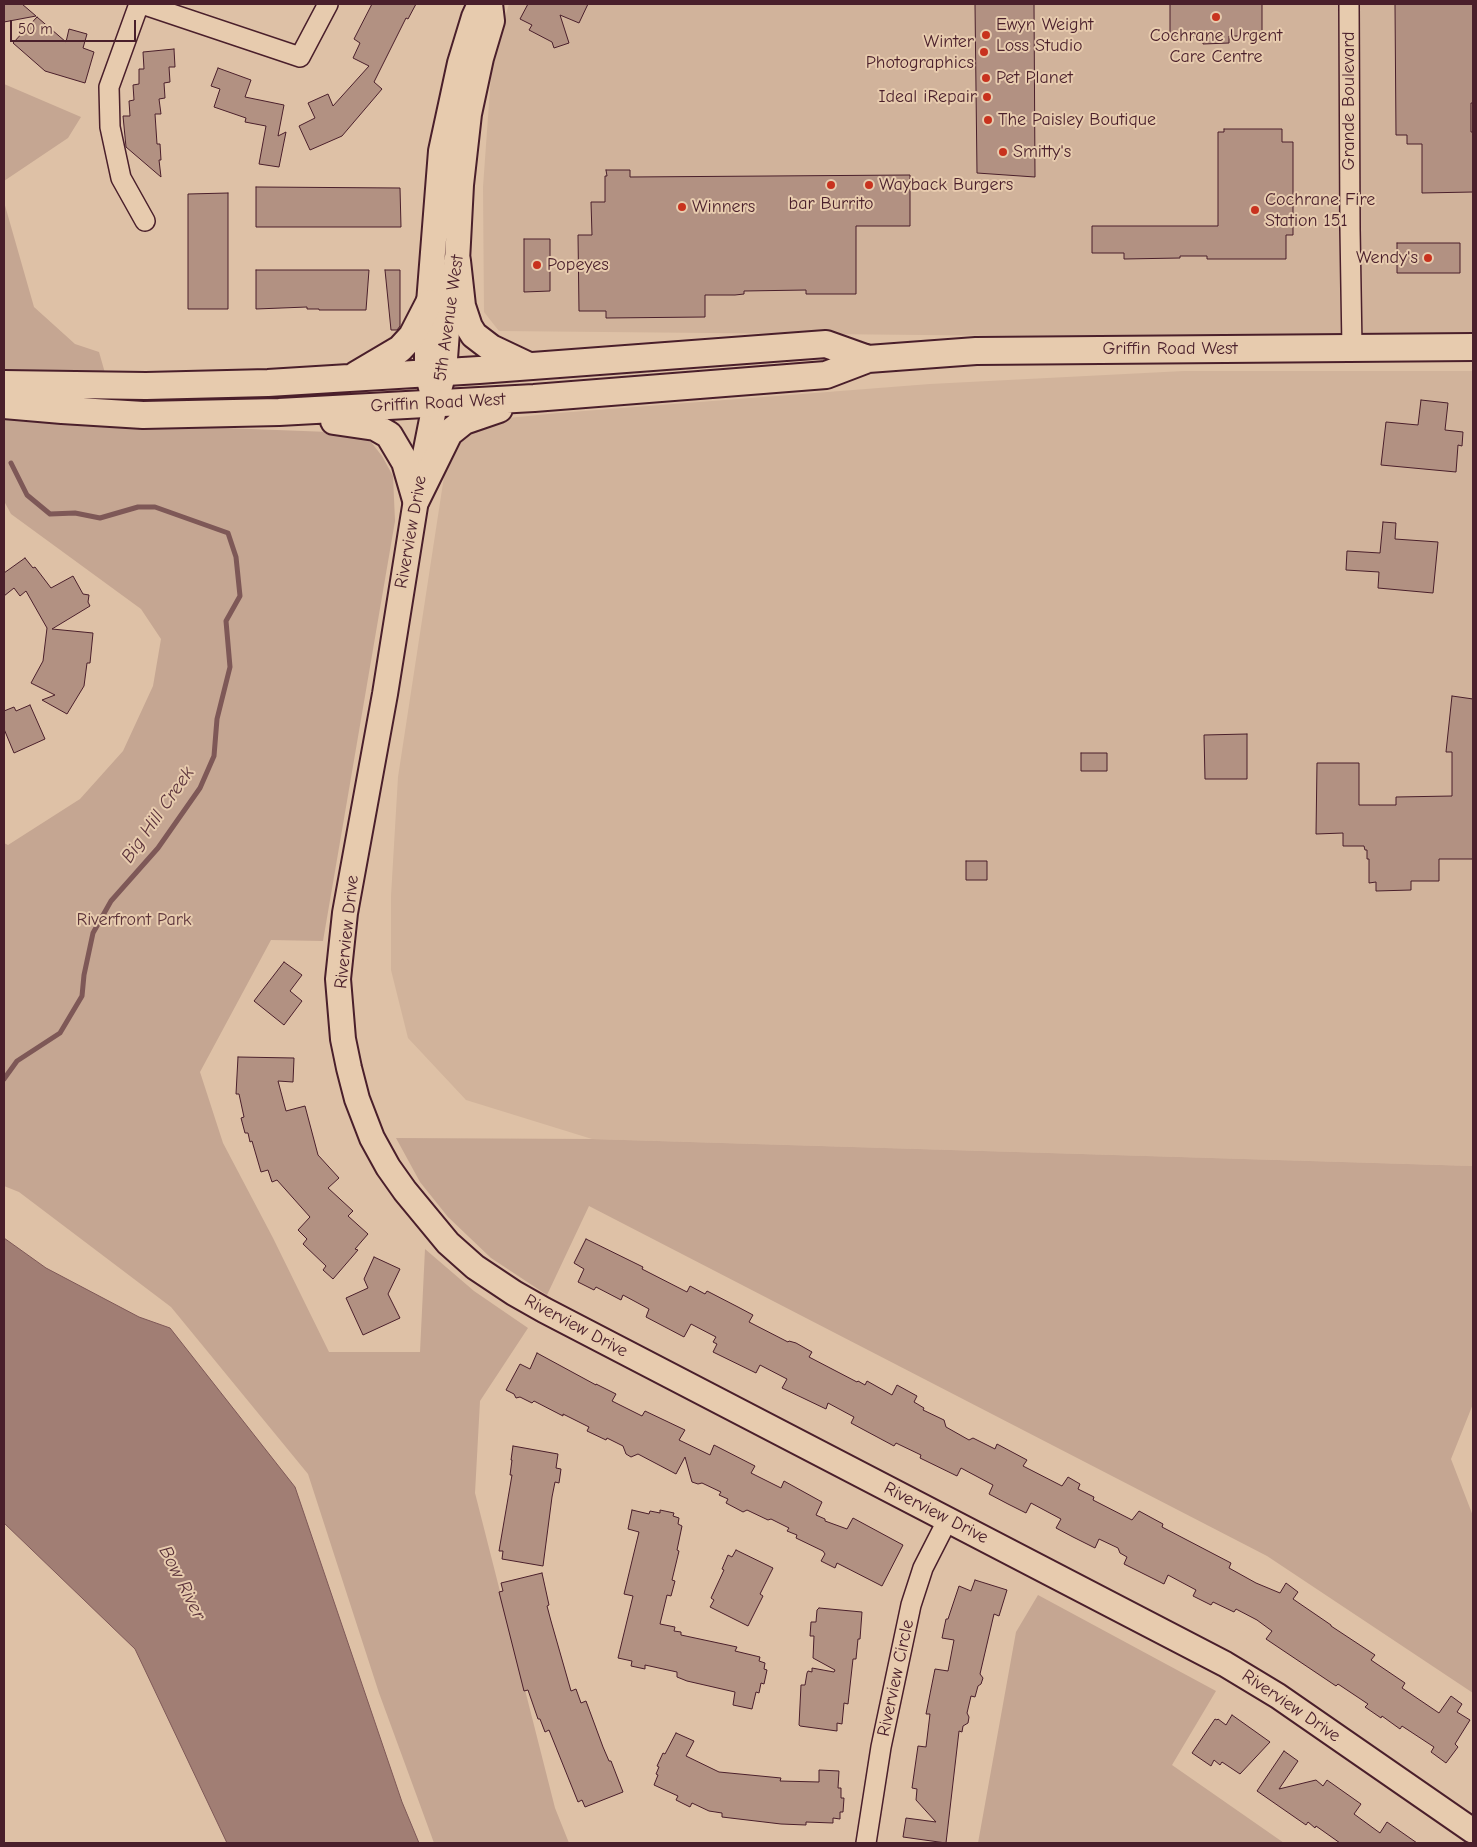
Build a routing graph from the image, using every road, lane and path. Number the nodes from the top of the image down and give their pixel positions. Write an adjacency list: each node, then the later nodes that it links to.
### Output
1 (141, 4): 2 (street); 6 (street)
2 (328, 4)
3 (486, 4): 8 (street, 5th Avenue West)
4 (490, 4): 7 (street, 5th Avenue West)
5 (1349, 4): 10 (street, Grande Boulevard)
6 (145, 221)
7 (457, 261): 12 (main road); 13 (street, 5th Avenue West)
8 (429, 303): 13 (street, 5th Avenue West); 14 (main road)
9 (1473, 347): 10 (main road, Griffin Road West)
10 (1352, 348): 11 (main road, Griffin Road West)
11 (868, 359): 12 (main road, Griffin Road West); 16 (main road, Griffin Road West)
12 (530, 366): 13 (main road, Griffin Road West)
13 (436, 373): 14 (main road, Griffin Road West); 17 (street, 5th Avenue West)
14 (352, 378): 15 (main road, Griffin Road West)
15 (4, 384)
16 (534, 398): 17 (main road, Griffin Road West); 20 (main road)
17 (435, 404): 19 (main road, Griffin Road West); 20 (street, Riverview Drive)
18 (4, 405): 19 (main road, Griffin Road West)
19 (279, 412): 20 (main road)
20 (416, 500): 21 (street, Riverview Drive)
21 (948, 1519): 22 (street, Riverview Drive); 23 (street, Riverview Circle)
22 (1473, 1831)
23 (866, 1843)

